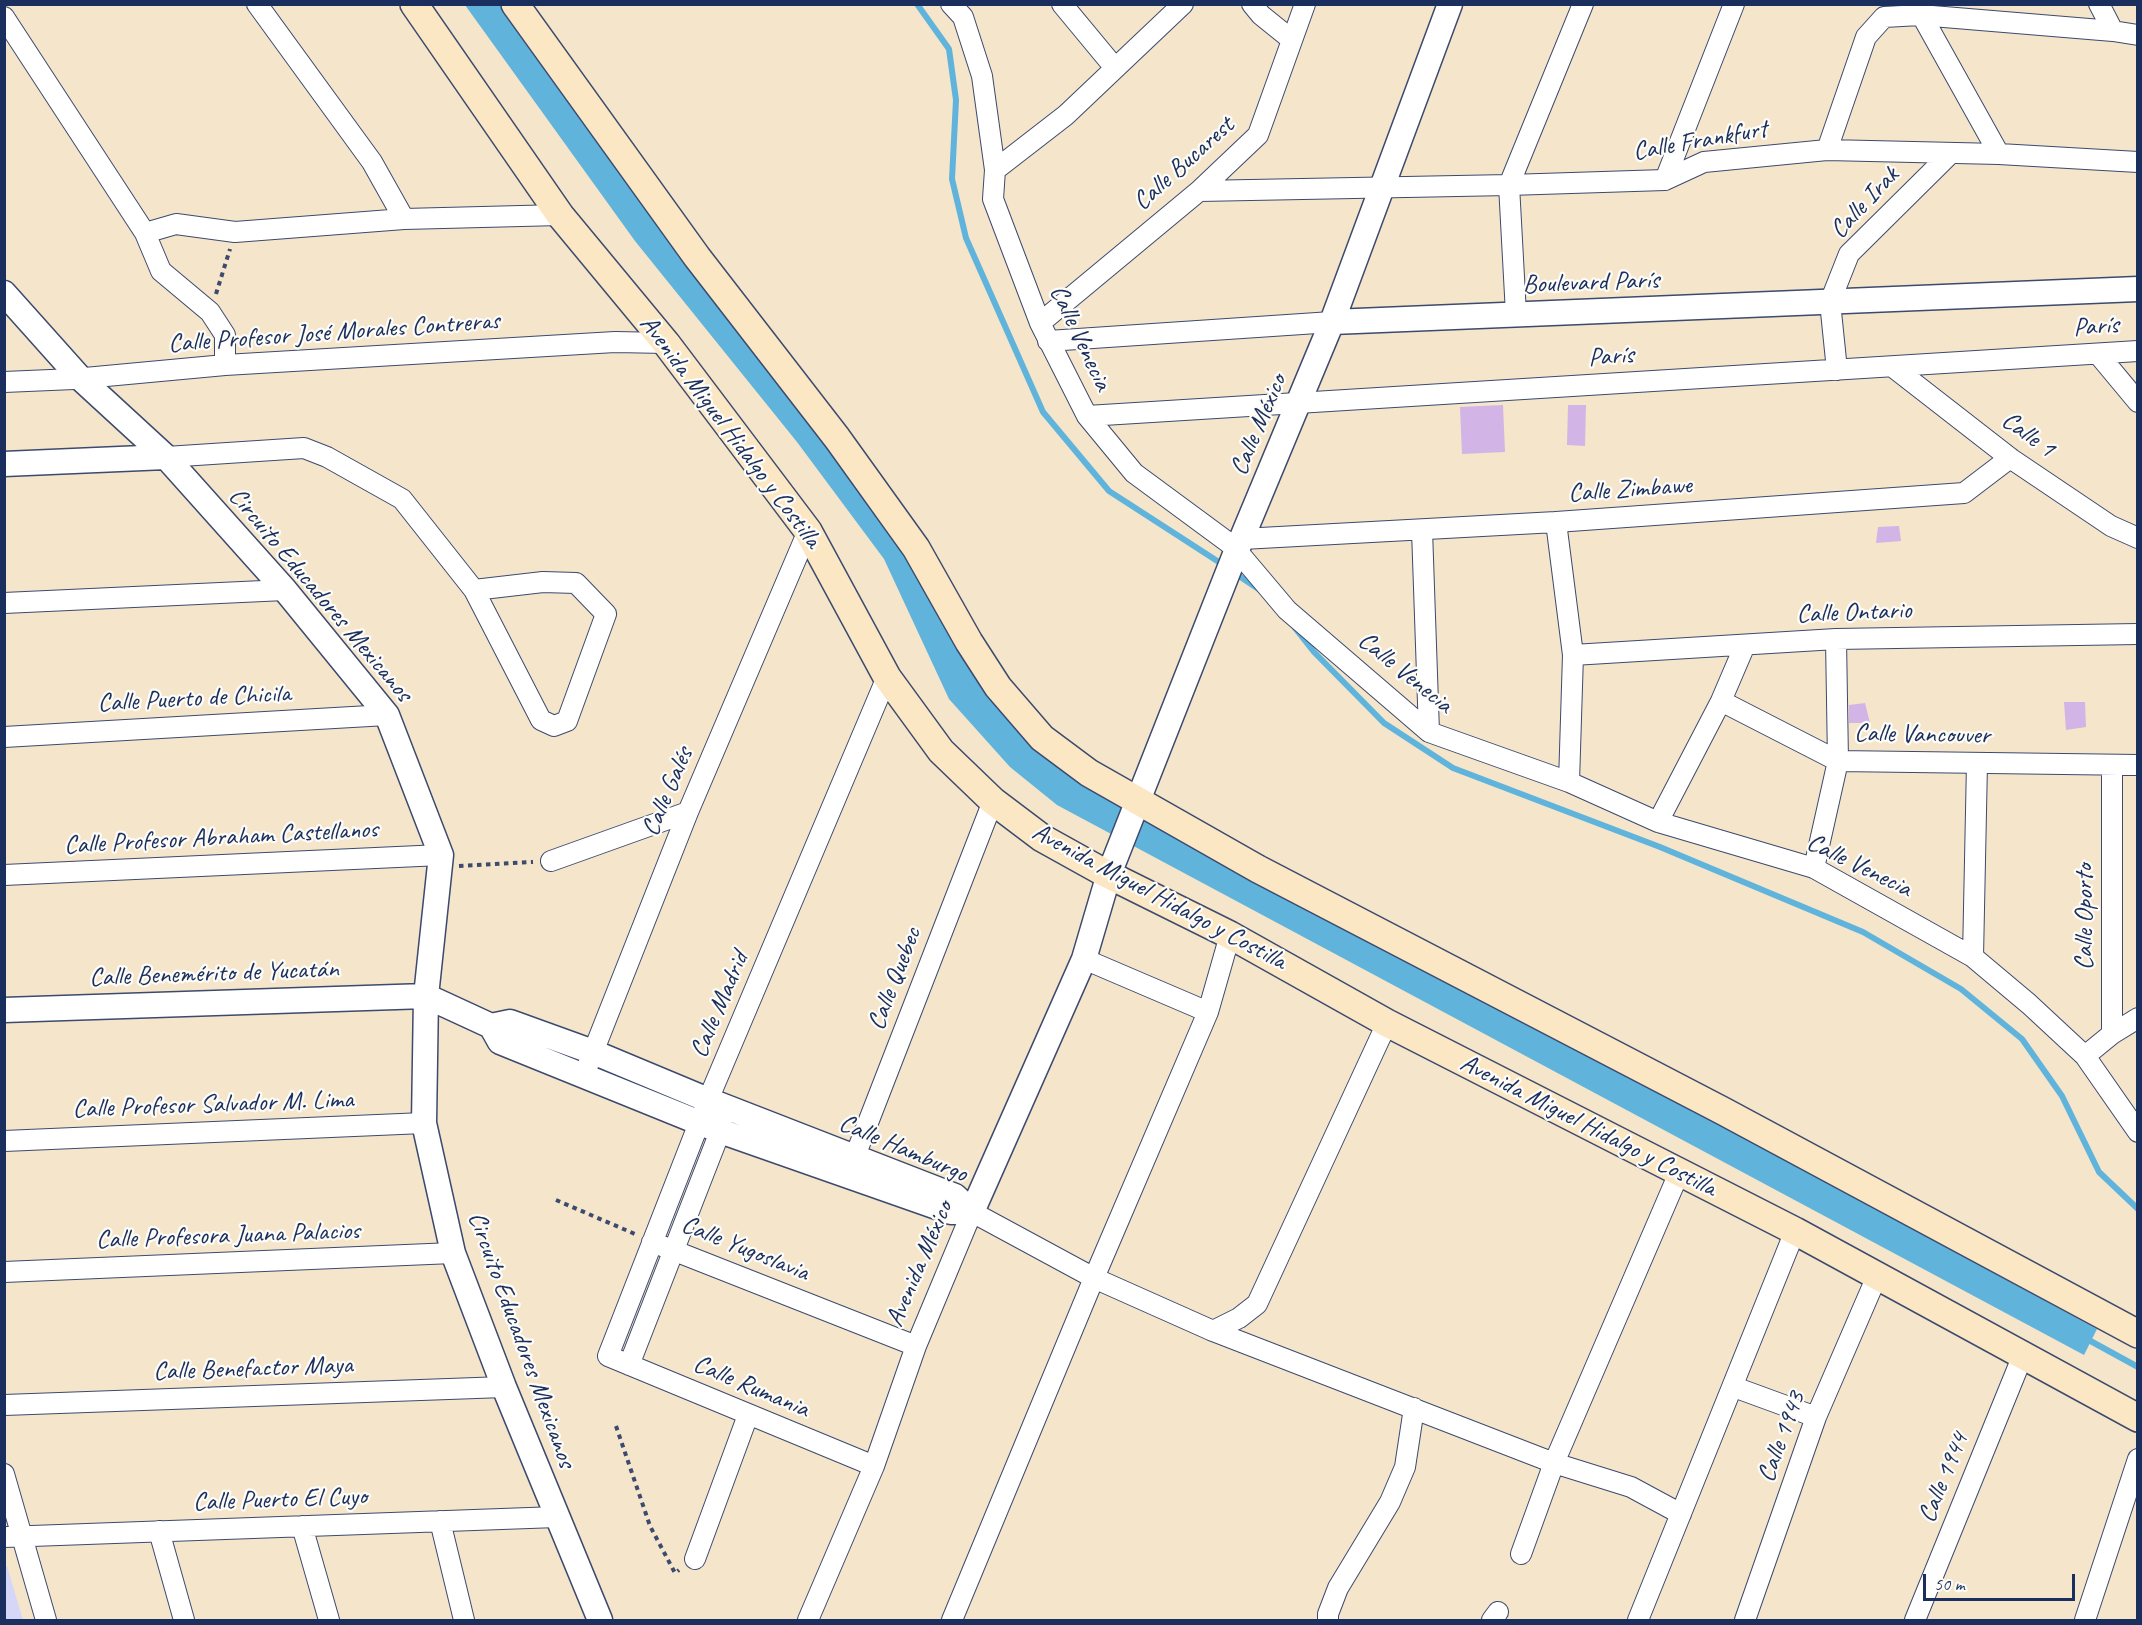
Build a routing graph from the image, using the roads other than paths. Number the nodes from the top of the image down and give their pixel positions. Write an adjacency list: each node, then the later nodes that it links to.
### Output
1 (257, 4): 29 (street)
2 (414, 4): 28 (main road, Avenida Miguel Hidalgo y Costilla)
3 (515, 4): 75 (main road)
4 (951, 4): 23 (street, Calle Venecia)
5 (1062, 4): 18 (street)
6 (1183, 4): 18 (street)
7 (1252, 4): 17 (street)
8 (1305, 4): 17 (street, Calle Bucarest)
9 (1450, 4): 26 (street, Calle México)
10 (1583, 4): 25 (street)
11 (1734, 4): 24 (street)
12 (2098, 4): 15 (street)
13 (1918, 10): 15 (street); 19 (street); 21 (street)
14 (4, 17): 30 (street)
15 (2113, 32): 16 (street)
16 (2138, 35)
17 (1292, 40): 27 (street, Calle Bucarest)
18 (1115, 68): 23 (street)
19 (1827, 150): 20 (street, Calle Frankfurt); 24 (street, Calle Frankfurt)
20 (1950, 154): 21 (street, Calle Frankfurt); 33 (street, Calle Irak)
21 (1999, 154): 22 (street, Calle Frankfurt)
22 (2138, 162)
23 (996, 170): 36 (street, Calle Venecia)
24 (1665, 180): 25 (street, Calle Frankfurt)
25 (1509, 185): 26 (street, Calle Frankfurt); 34 (street)
26 (1382, 187): 27 (street, Calle Frankfurt); 35 (street, Calle México)
27 (1199, 191): 36 (street, Calle Bucarest)
28 (560, 215): 29 (street); 38 (main road, Avenida Miguel Hidalgo y Costilla)
29 (404, 219): 30 (street)
30 (145, 233): 41 (street)
31 (2138, 289): 33 (street, Boulevard París)
32 (4, 292): 44 (street, Circuito Educadores Mexicanos)
33 (1830, 302): 34 (street, Boulevard París); 43 (street, Calle Irak)
34 (1516, 314): 35 (street, Boulevard París)
35 (1332, 322): 37 (street, Boulevard París); 47 (street, Calle México)
36 (1040, 323): 37 (street, Calle Venecia)
37 (1048, 341): 48 (street, Calle Venecia)
38 (666, 343): 41 (street, Calle Profesor José Morales Contreras); 54 (main road, Avenida Miguel Hidalgo y Costilla)
39 (2138, 351): 40 (street, París)
40 (2098, 354): 42 (street, París); 46 (street)
41 (225, 366): 44 (street, Calle Profesor José Morales Contreras)
42 (1893, 367): 43 (street, París); 50 (street, Calle 1)
43 (1837, 370): 47 (street, París)
44 (80, 378): 45 (street, Calle Profesor José Morales Contreras); 49 (street, Circuito Educadores Mexicanos)
45 (4, 382)
46 (2138, 402)
47 (1299, 404): 48 (street, París); 56 (street, Calle México)
48 (1087, 416): 56 (street, Calle Venecia)
49 (166, 458): 51 (street); 57 (street, Circuito Educadores Mexicanos); 58 (street)
50 (2010, 458): 52 (street, Calle Zimbawe); 55 (street, Calle 1)
51 (4, 464)
52 (1556, 522): 53 (street, Calle Zimbawe); 63 (street)
53 (1422, 530): 56 (street, Calle Zimbawe); 67 (street)
54 (808, 531): 64 (main road, Avenida Miguel Hidalgo y Costilla); 76 (street, Calle Galés)
55 (2138, 538)
56 (1238, 549): 67 (street, Calle Venecia); 75 (street, Calle México)
57 (285, 590): 59 (street); 66 (street, Circuito Educadores Mexicanos)
58 (474, 590): 58 (street)
59 (4, 603)
60 (2138, 634): 61 (street, Calle Ontario)
61 (1836, 639): 62 (street, Calle Ontario); 69 (street)
62 (1745, 645): 63 (street, Calle Ontario); 65 (street)
63 (1573, 655): 73 (street)
64 (887, 677): 74 (main road, Avenida Miguel Hidalgo y Costilla); 96 (street, Calle Madrid)
65 (1721, 701): 69 (street, Calle Vancouver); 77 (street)
66 (387, 715): 68 (street, Calle Puerto de Chicila); 78 (street, Circuito Educadores Mexicanos)
67 (1429, 732): 73 (street, Calle Venecia)
68 (4, 737)
69 (1838, 761): 70 (street, Calle Vancouver); 80 (street)
70 (1977, 763): 71 (street, Calle Vancouver); 84 (street)
71 (2112, 765): 72 (street, Calle Vancouver); 92 (street, Calle Oporto)
72 (2138, 765)
73 (1569, 782): 77 (street, Calle Venecia)
74 (993, 801): 81 (main road, Avenida Miguel Hidalgo y Costilla); 101 (street, Calle Quebec)
75 (1137, 802): 81 (street, Calle México); 112 (main road)
76 (688, 812): 79 (street); 93 (street, Calle Galés)
77 (1658, 822): 80 (street, Calle Venecia)
78 (441, 861): 82 (street, Calle Profesor Abraham Castellanos); 86 (street, Circuito Educadores Mexicanos)
79 (550, 861)
80 (1814, 868): 84 (street, Calle Venecia)
81 (1111, 869): 83 (main road, Avenida Miguel Hidalgo y Costilla); 85 (street, Avenida México)
82 (4, 875)
83 (1230, 935): 88 (street); 90 (main road, Avenida Miguel Hidalgo y Costilla)
84 (1972, 957): 94 (street, Calle Venecia)
85 (1084, 959): 88 (street); 103 (street, Avenida México)
86 (426, 996): 87 (street, Calle Benemérito de Yucatán); 91 (street, Calle Hamburgo); 97 (street, Circuito Educadores Mexicanos)
87 (4, 1010)
88 (1208, 1012): 110 (street)
89 (2138, 1018): 92 (street)
90 (1387, 1023): 102 (main road, Avenida Miguel Hidalgo y Costilla); 111 (street)
91 (491, 1026): 93 (street, Calle Hamburgo); 95 (street, Calle Hamburgo)
92 (2112, 1034): 94 (street)
93 (593, 1052): 95 (street, Calle Galés); 96 (street, Calle Hamburgo)
94 (2085, 1056): 99 (street, Calle Venecia)
95 (584, 1076): 98 (street, Calle Hamburgo)
96 (716, 1103): 98 (street, Calle Madrid); 101 (street, Calle Hamburgo)
97 (423, 1123): 100 (street, Calle Profesor Salvador M. Lima); 107 (street, Circuito Educadores Mexicanos)
98 (710, 1127): 101 (street, Calle Hamburgo); 105 (street, Calle Madrid); 106 (street, Calle Madrid)
99 (2138, 1132)
100 (4, 1141)
101 (851, 1167): 103 (street, Calle Hamburgo)
102 (1679, 1173): 104 (main road, Avenida Miguel Hidalgo y Costilla); 125 (street)
103 (972, 1212): 110 (street); 113 (street, Avenida México)
104 (1795, 1231): 109 (main road, Avenida Miguel Hidalgo y Costilla); 118 (street)
105 (652, 1242): 106 (street, Calle Yugoslavia); 115 (street, Calle Madrid)
106 (673, 1250): 113 (street, Calle Yugoslavia); 116 (street, Calle Madrid)
107 (453, 1253): 108 (street, Calle Profesora Juana Palacios); 117 (street, Circuito Educadores Mexicanos)
108 (4, 1272)
109 (1877, 1276): 114 (main road, Avenida Miguel Hidalgo y Costilla); 122 (street, Calle 1943)
110 (1094, 1278): 111 (street); 142 (street)
111 (1214, 1331): 120 (street)
112 (2138, 1334)
113 (916, 1346): 126 (street, Avenida México)
114 (2023, 1355): 123 (main road, Avenida Miguel Hidalgo y Costilla); 146 (street, Calle 1944)
115 (608, 1356): 116 (street, Calle Rumania)
116 (629, 1365): 121 (street, Calle Rumania)
117 (504, 1387): 119 (street, Calle Benefactor Maya); 129 (street, Circuito Educadores Mexicanos)
118 (1734, 1387): 122 (street); 128 (street)
119 (4, 1405)
120 (1414, 1408): 125 (street); 143 (street)
121 (748, 1415): 126 (street, Calle Rumania); 135 (street)
122 (1816, 1417): 145 (street, Calle 1943)
123 (2138, 1418)
124 (2138, 1459): 147 (street)
125 (1554, 1463): 128 (street); 134 (street)
126 (874, 1466): 141 (street, Avenida México)
127 (4, 1474): 133 (street)
128 (1681, 1514): 144 (street)
129 (557, 1517): 130 (street, Calle Puerto El Cuyo); 140 (street, Circuito Educadores Mexicanos)
130 (440, 1521): 131 (street, Calle Puerto El Cuyo); 139 (street)
131 (302, 1526): 132 (street, Calle Puerto El Cuyo); 138 (street)
132 (159, 1531): 133 (street, Calle Puerto El Cuyo); 137 (street)
133 (14, 1536): 136 (street)
134 (1521, 1554)
135 (695, 1559)
136 (46, 1620)
137 (184, 1620)
138 (329, 1620)
139 (464, 1620)
140 (600, 1620)
141 (808, 1620)
142 (952, 1620)
143 (1328, 1620)
144 (1638, 1620)
145 (1745, 1620)
146 (1915, 1620)
147 (2085, 1620)

